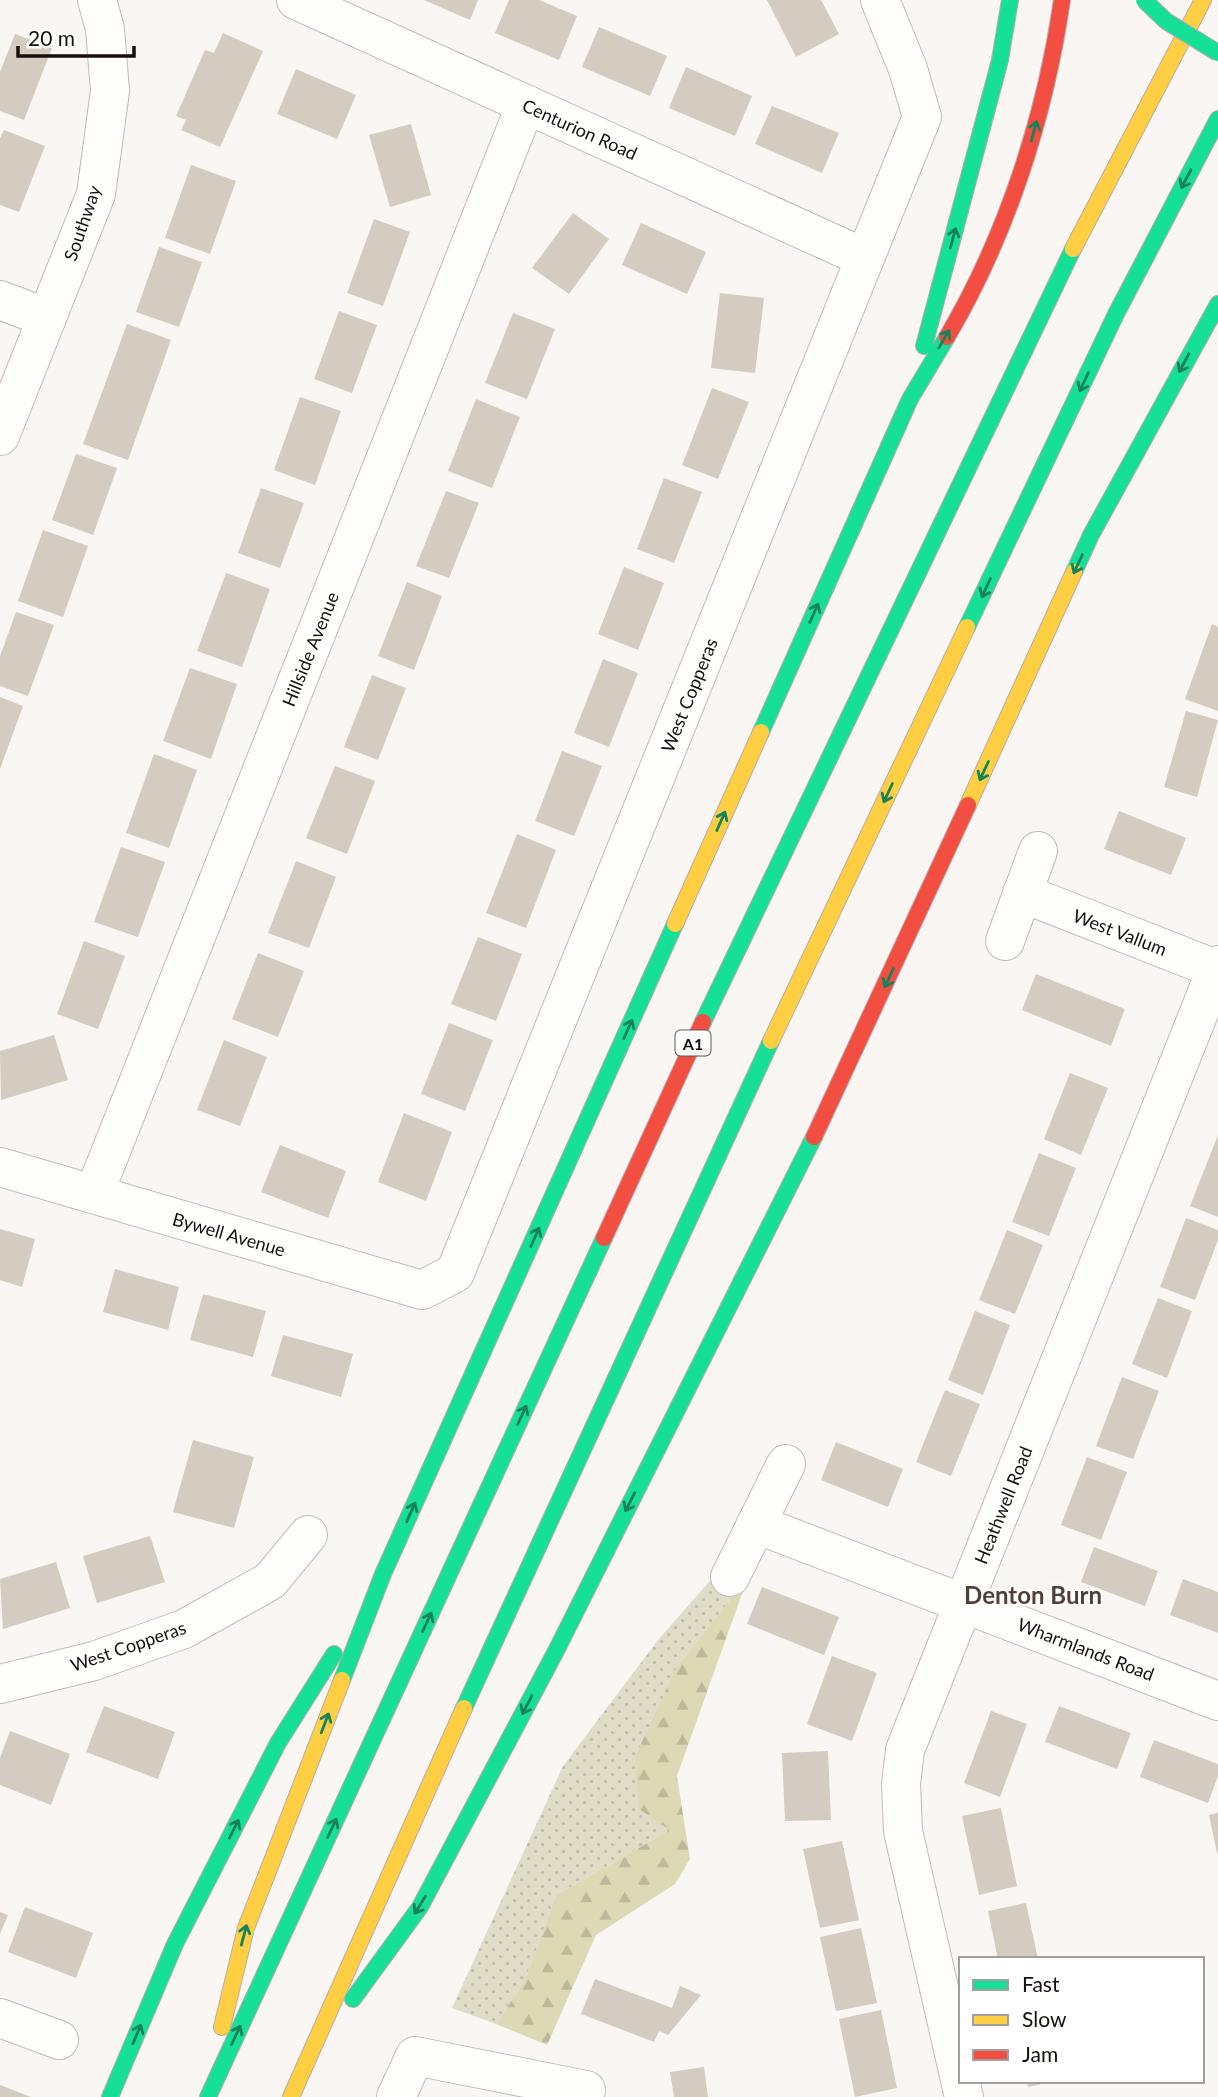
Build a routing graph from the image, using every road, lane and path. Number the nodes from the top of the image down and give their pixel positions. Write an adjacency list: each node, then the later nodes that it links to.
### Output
1 (97, 0): 14 (street, Southway)
2 (296, 0): 9 (street, Centurion Road)
3 (880, 0): 11 (street, West Copperas)
4 (1010, 0): 15 (highway, one-way to 4)
5 (1062, 0): 15 (highway, one-way to 5)
6 (1144, 0): 8 (highway, bridge)
7 (1203, 0): 38 (highway, A1, one-way to 7)
8 (1218, 53)
9 (526, 104): 11 (street, Centurion Road); 22 (street, Hillside Avenue)
10 (1218, 119): 34 (highway, one-way to 34)
11 (865, 258): 23 (street, West Copperas)
12 (0, 300): 14 (street)
13 (1218, 304): 34 (highway, one-way to 34)
14 (47, 318): 16 (street, Southway)
15 (910, 399): 27 (highway, one-way to 15)
16 (0, 436)
17 (1038, 851): 18 (street)
18 (1022, 893): 19 (street); 20 (street, West Vallum)
19 (1005, 941)
20 (1217, 968): 29 (street, Heathwell Road)
21 (0, 1167): 22 (street, Bywell Avenue)
22 (94, 1194): 23 (street, Bywell Avenue)
23 (456, 1273)
24 (786, 1464): 25 (street)
25 (756, 1524): 28 (street); 29 (street, Wharmlands Road)
26 (308, 1535): 30 (street, West Copperas)
27 (383, 1574): 37 (highway, one-way to 27); 38 (highway, one-way to 27)
28 (730, 1577)
29 (964, 1602): 31 (street, Wharmlands Road); 35 (street, Heathwell Road)
30 (0, 1684)
31 (1218, 1701)
32 (0, 2018): 33 (street)
33 (59, 2040)
34 (310, 2057): 39 (highway)
35 (959, 2075)
36 (586, 2090): 40 (street)
37 (110, 2097)
38 (206, 2097)
39 (291, 2097)
40 (396, 2097)

